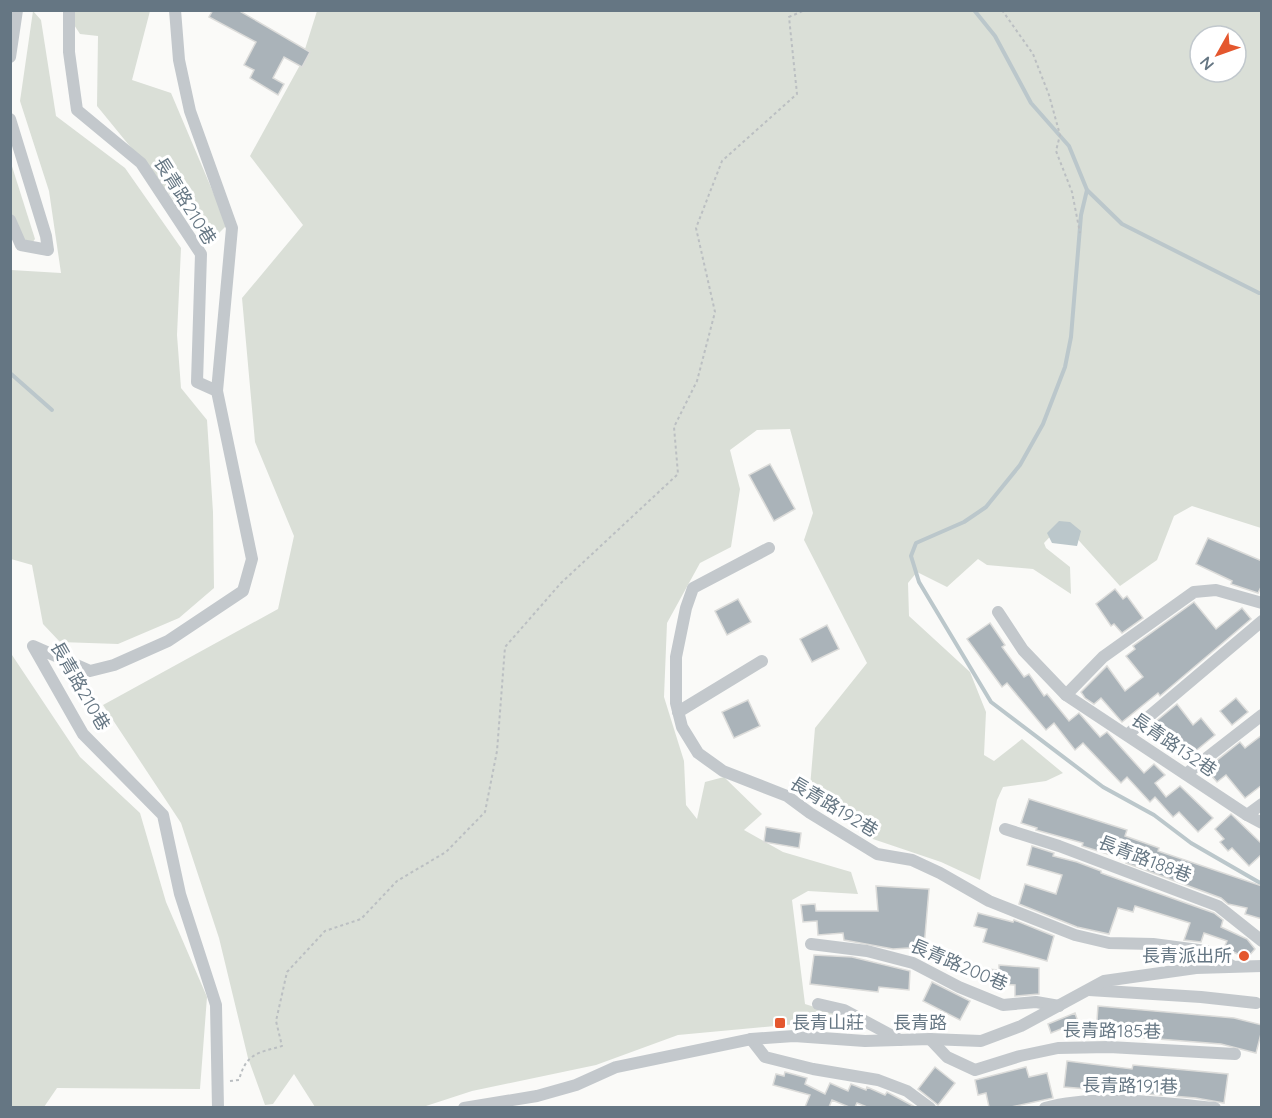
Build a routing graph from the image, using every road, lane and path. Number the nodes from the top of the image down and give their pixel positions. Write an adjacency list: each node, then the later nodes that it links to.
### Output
1 (17, 10): 6 (street)
2 (69, 10): 10 (street, 長青路210巷)
3 (175, 10): 10 (street, 長青路210巷)
4 (805, 10): 37 (path)
5 (1002, 10): 9 (path)
6 (10, 57)
7 (10, 118): 8 (street)
8 (10, 220)
9 (1080, 233)
10 (217, 391): 37 (street, 長青路210巷)
11 (769, 548): 17 (street, 長青路192巷)
12 (1262, 603): 16 (street)
13 (998, 612): 16 (street, 長青路132巷)
14 (1262, 621): 19 (street)
15 (762, 661): 17 (street)
16 (1066, 695): 19 (street, 長青路132巷)
17 (678, 712): 27 (street, 長青路192巷)
18 (1262, 715): 20 (street)
19 (1127, 735): 20 (street, 長青路132巷)
20 (1186, 774): 22 (street, 長青路132巷)
21 (1262, 804): 22 (street)
22 (1247, 815): 23 (street, 長青路132巷)
23 (1262, 823)
24 (1005, 829): 25 (street, 長青路188巷)
25 (1262, 941)
26 (811, 944): 32 (street, 長青路200巷)
27 (1232, 966): 28 (street, 長青路); 29 (street, 長青路)
28 (1262, 966)
29 (1089, 990): 31 (street); 32 (street, 長青路)
30 (818, 1004): 35 (street)
31 (1256, 1004)
32 (1059, 1006): 34 (street, 長青路)
33 (751, 1039): 35 (street, 長青路); 39 (street, 長青路); 40 (street)
34 (930, 1039): 35 (street, 長青路); 36 (street, 長青路185巷)
35 (900, 1040)
36 (1235, 1054)
37 (217, 1082): 38 (street, 長青路210巷)
38 (218, 1107)
39 (464, 1107)
40 (930, 1107)
41 (1045, 1107): 42 (street, 長青路191巷)
42 (1215, 1107)

